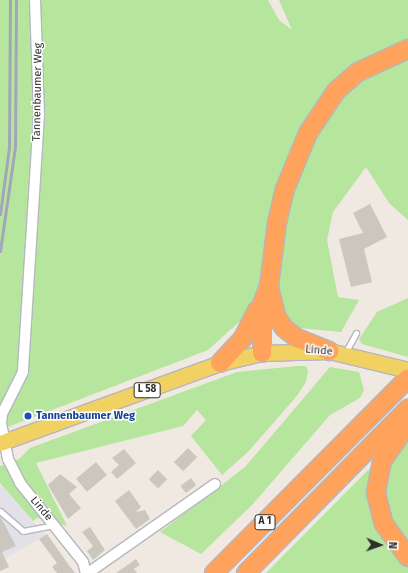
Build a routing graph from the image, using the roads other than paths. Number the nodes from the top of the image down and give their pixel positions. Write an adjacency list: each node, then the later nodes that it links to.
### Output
1 (35, 0): 12 (street, Tannenbaumer Weg)
2 (408, 48): 3 (highway)
3 (268, 305): 5 (highway); 6 (highway); 7 (highway)
4 (356, 333): 6 (lane)
5 (267, 352): 6 (main road, Linde / L 58); 7 (main road, Linde / L 58)
6 (337, 352): 8 (main road, Linde / L 58)
7 (225, 362): 12 (main road, L 58)
8 (401, 368)
9 (408, 378): 18 (highway, A 1)
10 (408, 409): 19 (highway, A 1)
11 (408, 424): 16 (highway)
12 (2, 442): 15 (street, Linde)
13 (215, 484): 17 (street, Linde)
14 (0, 511): 15 (lane)
15 (54, 525): 17 (street, Linde)
16 (408, 557)
17 (87, 573)
18 (214, 573)
19 (246, 573)

